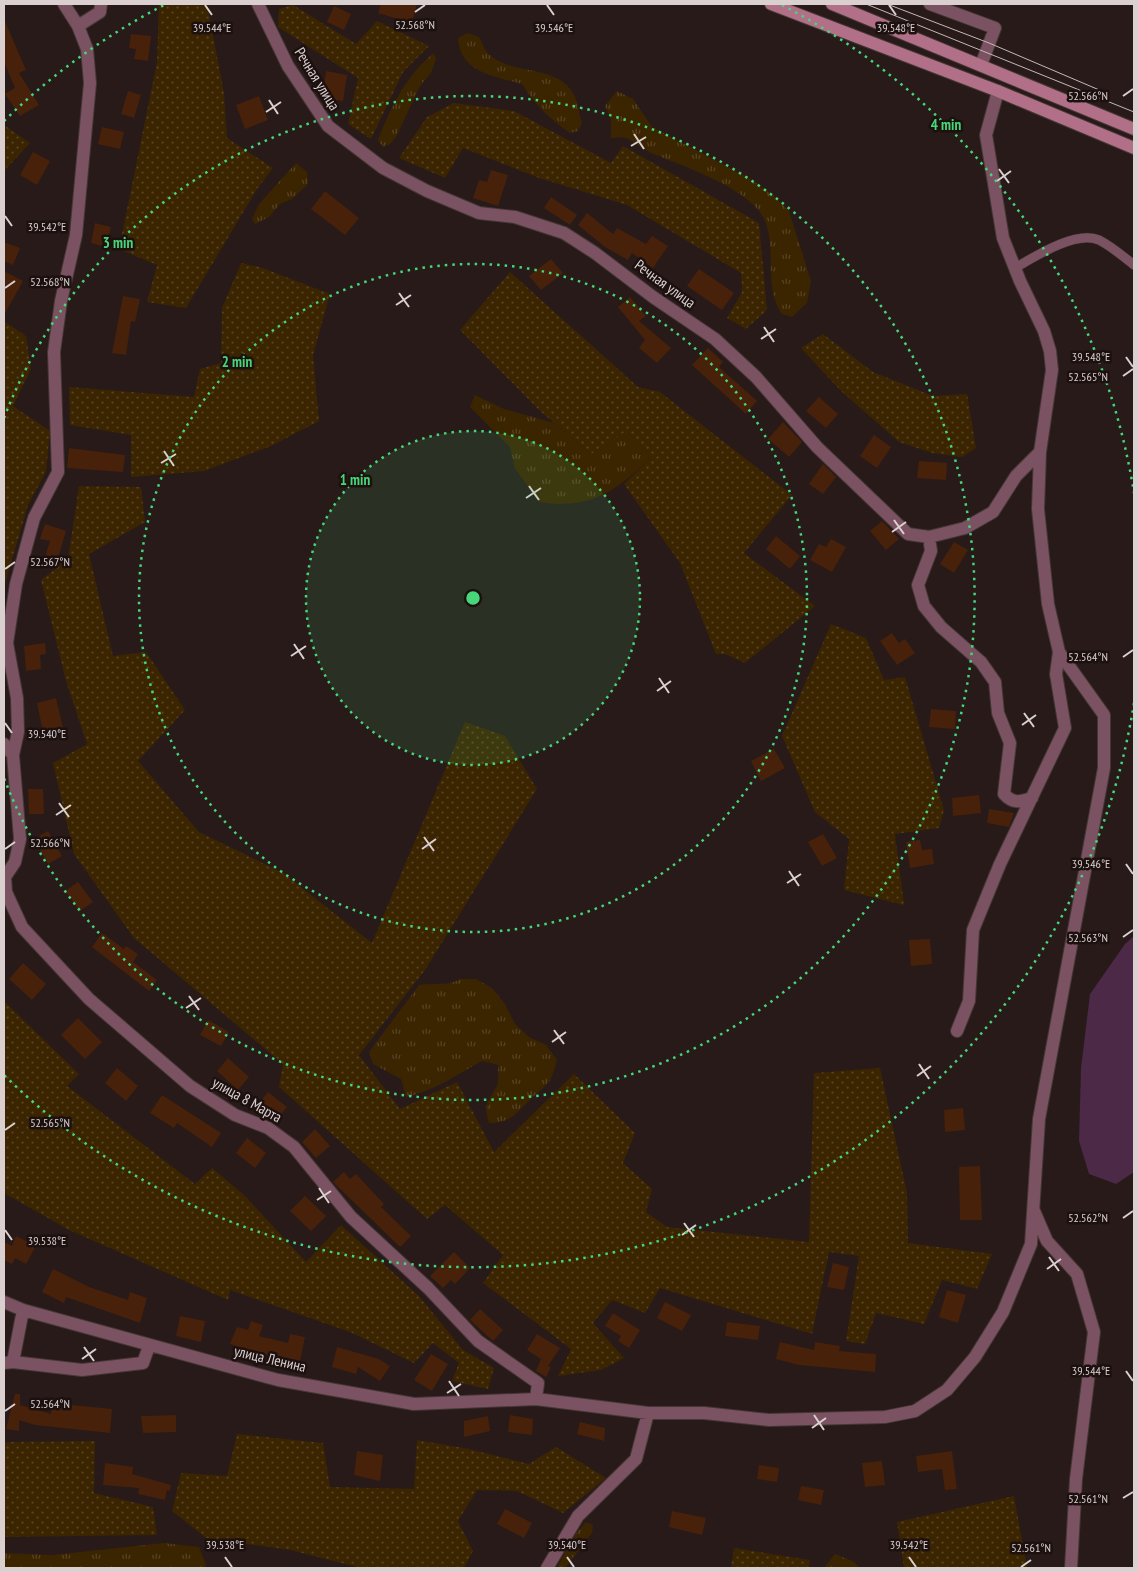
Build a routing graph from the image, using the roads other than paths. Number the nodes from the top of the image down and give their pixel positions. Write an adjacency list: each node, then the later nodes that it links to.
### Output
1 (64, 4): 7 (street, улица 8 Марта)
2 (101, 4): 7 (street)
3 (258, 4): 15 (street, Речная улица)
4 (771, 4): 9 (main road)
5 (832, 4): 8 (main road)
6 (930, 4): 8 (street)
7 (78, 26): 18 (street, улица 8 Марта)
8 (981, 65): 10 (main road)
9 (998, 90): 11 (main road); 13 (street)
10 (1134, 129)
11 (1134, 148)
12 (1134, 265): 13 (lane)
13 (1015, 268): 14 (street)
14 (1040, 452): 15 (street, Речная улица); 16 (street)
15 (929, 537): 19 (street)
16 (1059, 652): 19 (street); 22 (street, улица Ленина)
17 (4, 744): 18 (street)
18 (13, 755): 20 (street, улица 8 Марта)
19 (1032, 798): 21 (street)
20 (4, 876): 27 (street, улица 8 Марта)
21 (957, 1031)
22 (1034, 1211): 28 (street, улица Ленина); 30 (street)
23 (4, 1302): 24 (street, улица Ленина)
24 (23, 1310): 25 (street, улица Ленина); 26 (street)
25 (150, 1346): 26 (street); 27 (street, улица Ленина)
26 (8, 1363)
27 (536, 1399): 28 (street, улица Ленина)
28 (648, 1413): 29 (street)
29 (547, 1568)
30 (1071, 1568)

